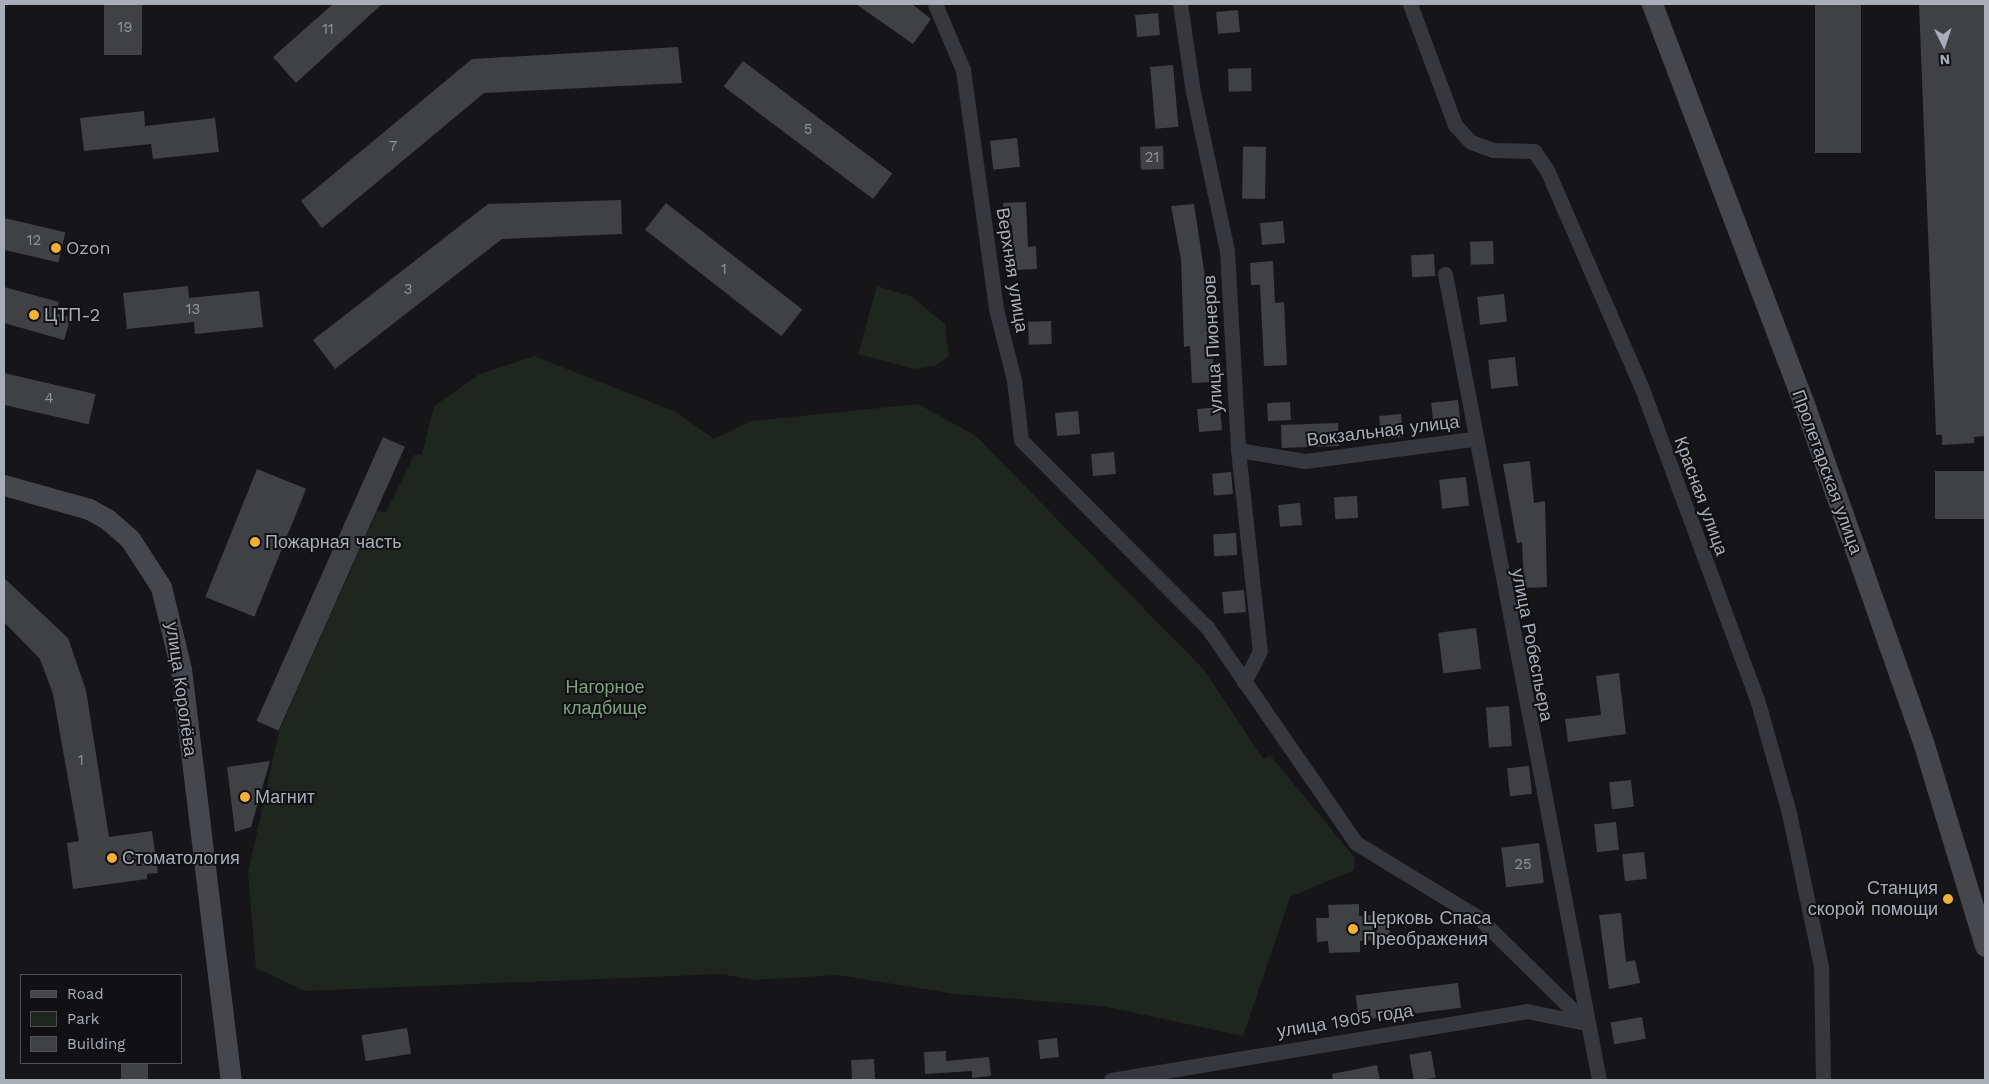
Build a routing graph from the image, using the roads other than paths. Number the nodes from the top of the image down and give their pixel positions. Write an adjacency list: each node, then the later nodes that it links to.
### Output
1 (935, 4): 9 (street, Верхняя улица)
2 (1180, 4): 7 (street, улица Пионеров)
3 (1410, 4): 15 (street, Красная улица)
4 (1652, 4): 10 (main road, Пролетарская улица)
5 (1445, 274): 6 (street, улица Робеспьера)
6 (1473, 439): 7 (street, Вокзальная улица); 11 (street, улица Робеспьера)
7 (1238, 450): 9 (street, улица Пионеров)
8 (4, 485): 12 (main road, улица Королёва)
9 (1244, 682): 11 (street)
10 (1985, 946)
11 (1586, 1023): 13 (street, улица 1905 года); 14 (street, улица Робеспьера)
12 (231, 1080)
13 (1111, 1080)
14 (1599, 1080)
15 (1823, 1080)

